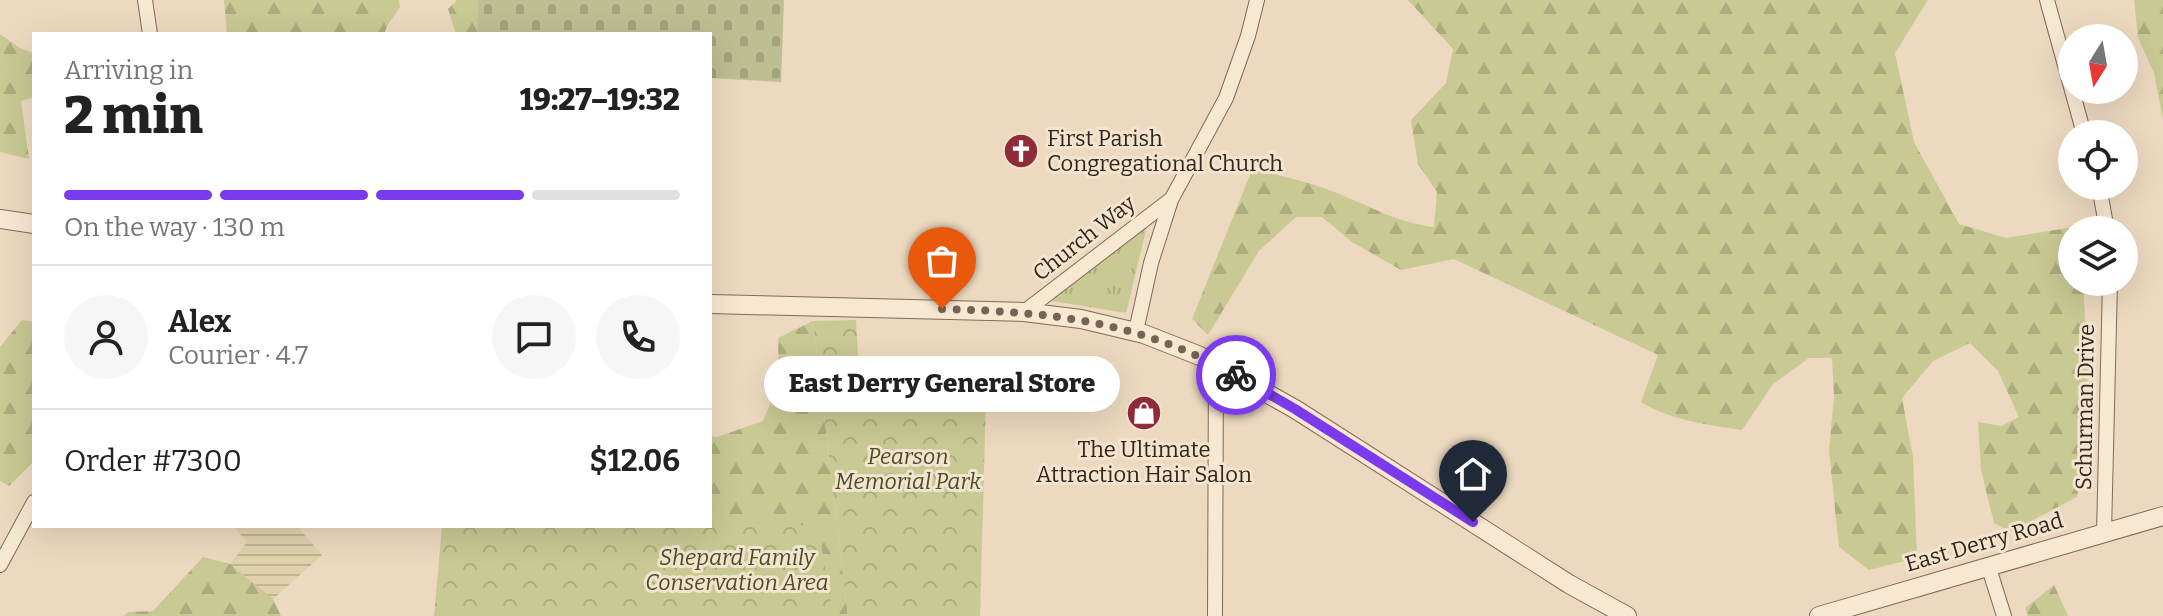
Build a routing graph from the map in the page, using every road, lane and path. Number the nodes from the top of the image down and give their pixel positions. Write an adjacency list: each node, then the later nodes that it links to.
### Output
1 (145, 0): 4 (street)
2 (1257, 0): 6 (street)
3 (2047, 0): 5 (street)
4 (150, 32)
5 (2080, 120)
6 (1171, 200): 11 (street, Church Way); 12 (street)
7 (0, 219): 8 (street)
8 (32, 224)
9 (2110, 296): 16 (street, Schurman Drive)
10 (712, 304): 11 (street)
11 (1024, 312): 12 (street)
12 (1136, 331): 13 (street)
13 (1216, 364): 19 (street); 20 (street)
14 (32, 506): 17 (street)
15 (2163, 516): 16 (street, East Derry Road)
16 (2104, 533): 18 (street, East Derry Road)
17 (0, 565)
18 (1988, 565): 21 (street, East Derry Road); 22 (street)
19 (1215, 616)
20 (1627, 616)
21 (1819, 616)
22 (2004, 616)

